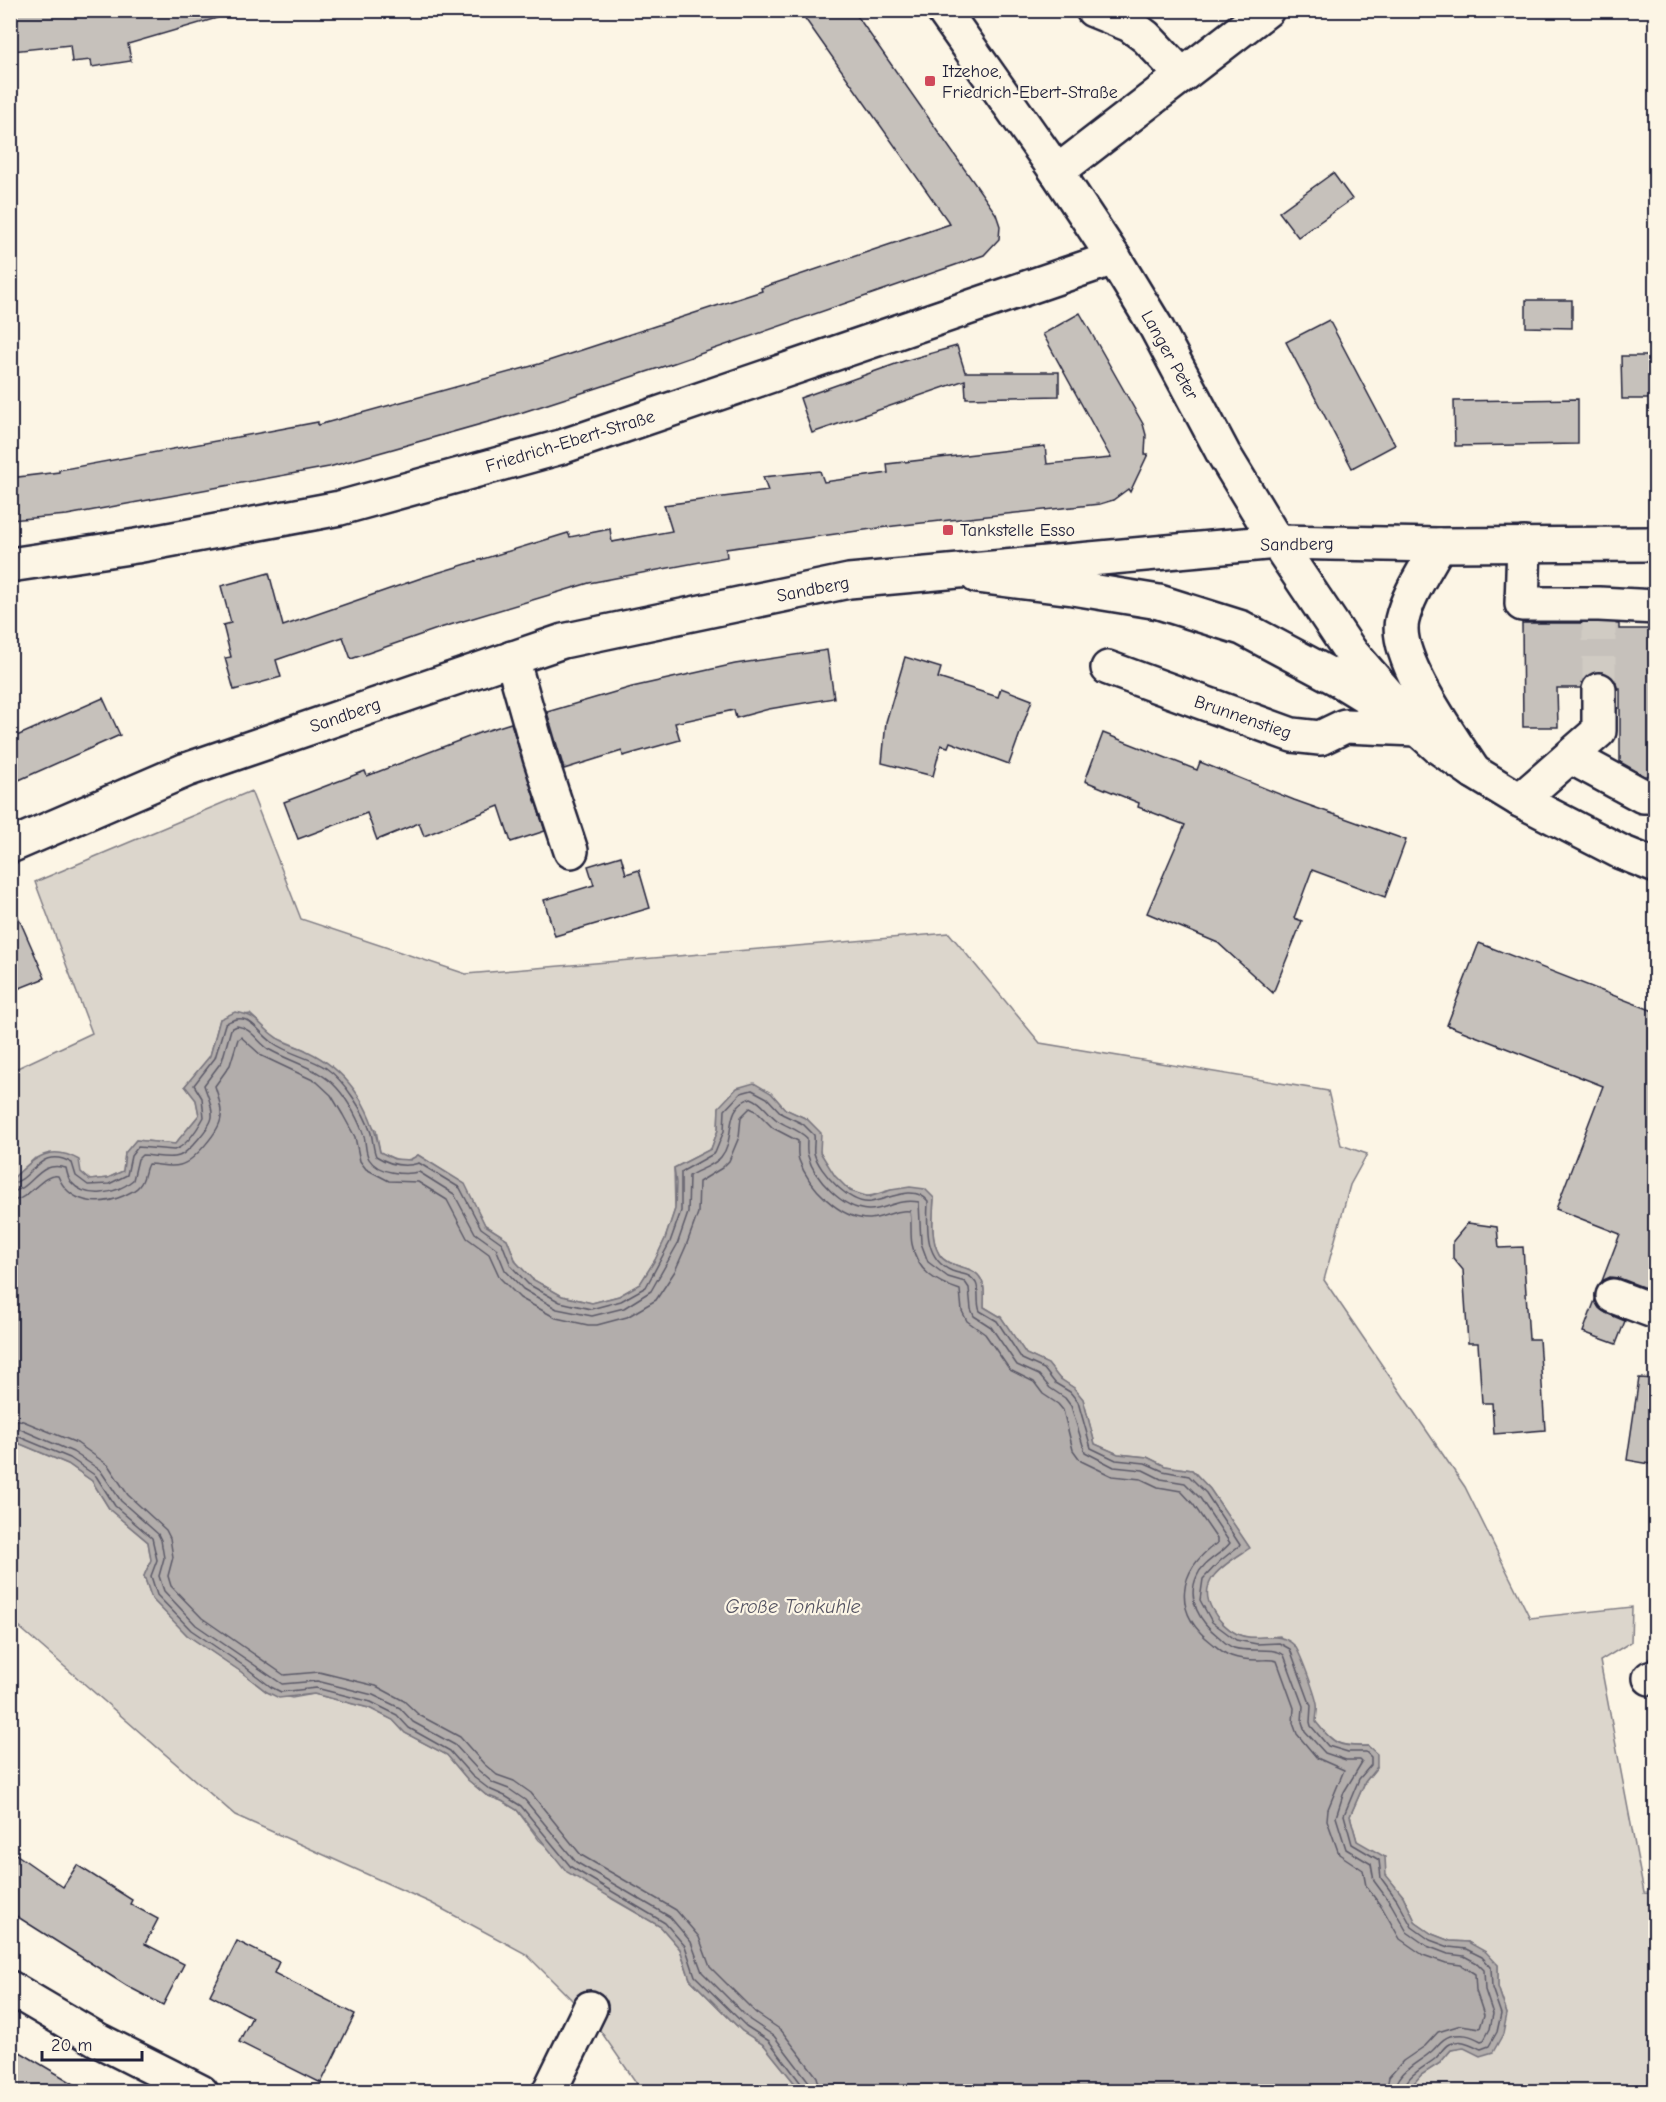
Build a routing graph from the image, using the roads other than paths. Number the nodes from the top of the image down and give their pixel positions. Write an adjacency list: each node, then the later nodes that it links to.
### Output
1 (943, 10): 5 (main road, Langer Peter)
2 (1093, 10): 4 (main road)
3 (1267, 10): 4 (main road)
4 (1182, 75): 5 (main road)
5 (1057, 172): 6 (main road, Langer Peter)
6 (1114, 258): 7 (main road, Langer Peter); 11 (main road, Friedrich-Ebert-Straße)
7 (1277, 542): 10 (main road, Sandberg); 12 (main road, Sandberg); 17 (main road)
8 (1524, 544): 9 (main road, Sandberg); 10 (main road, Sandberg); 13 (main road)
9 (1656, 544)
10 (1438, 545): 19 (main road)
11 (10, 565)
12 (946, 572): 14 (main road, Sandberg); 17 (main road)
13 (1656, 607)
14 (512, 658): 22 (main road, Sandberg); 23 (main road)
15 (1107, 668): 17 (main road, Brunnenstieg)
16 (1599, 690): 18 (main road)
17 (1418, 729): 19 (main road)
18 (1571, 757): 20 (main road); 21 (main road)
19 (1474, 772): 21 (main road)
20 (1656, 796)
21 (1520, 800): 24 (main road)
22 (10, 846)
23 (571, 851)
24 (1656, 866)
25 (1612, 1296): 26 (main road)
26 (1656, 1312)
27 (10, 1989): 29 (main road)
28 (590, 2007): 30 (main road)
29 (201, 2091)
30 (549, 2091)

